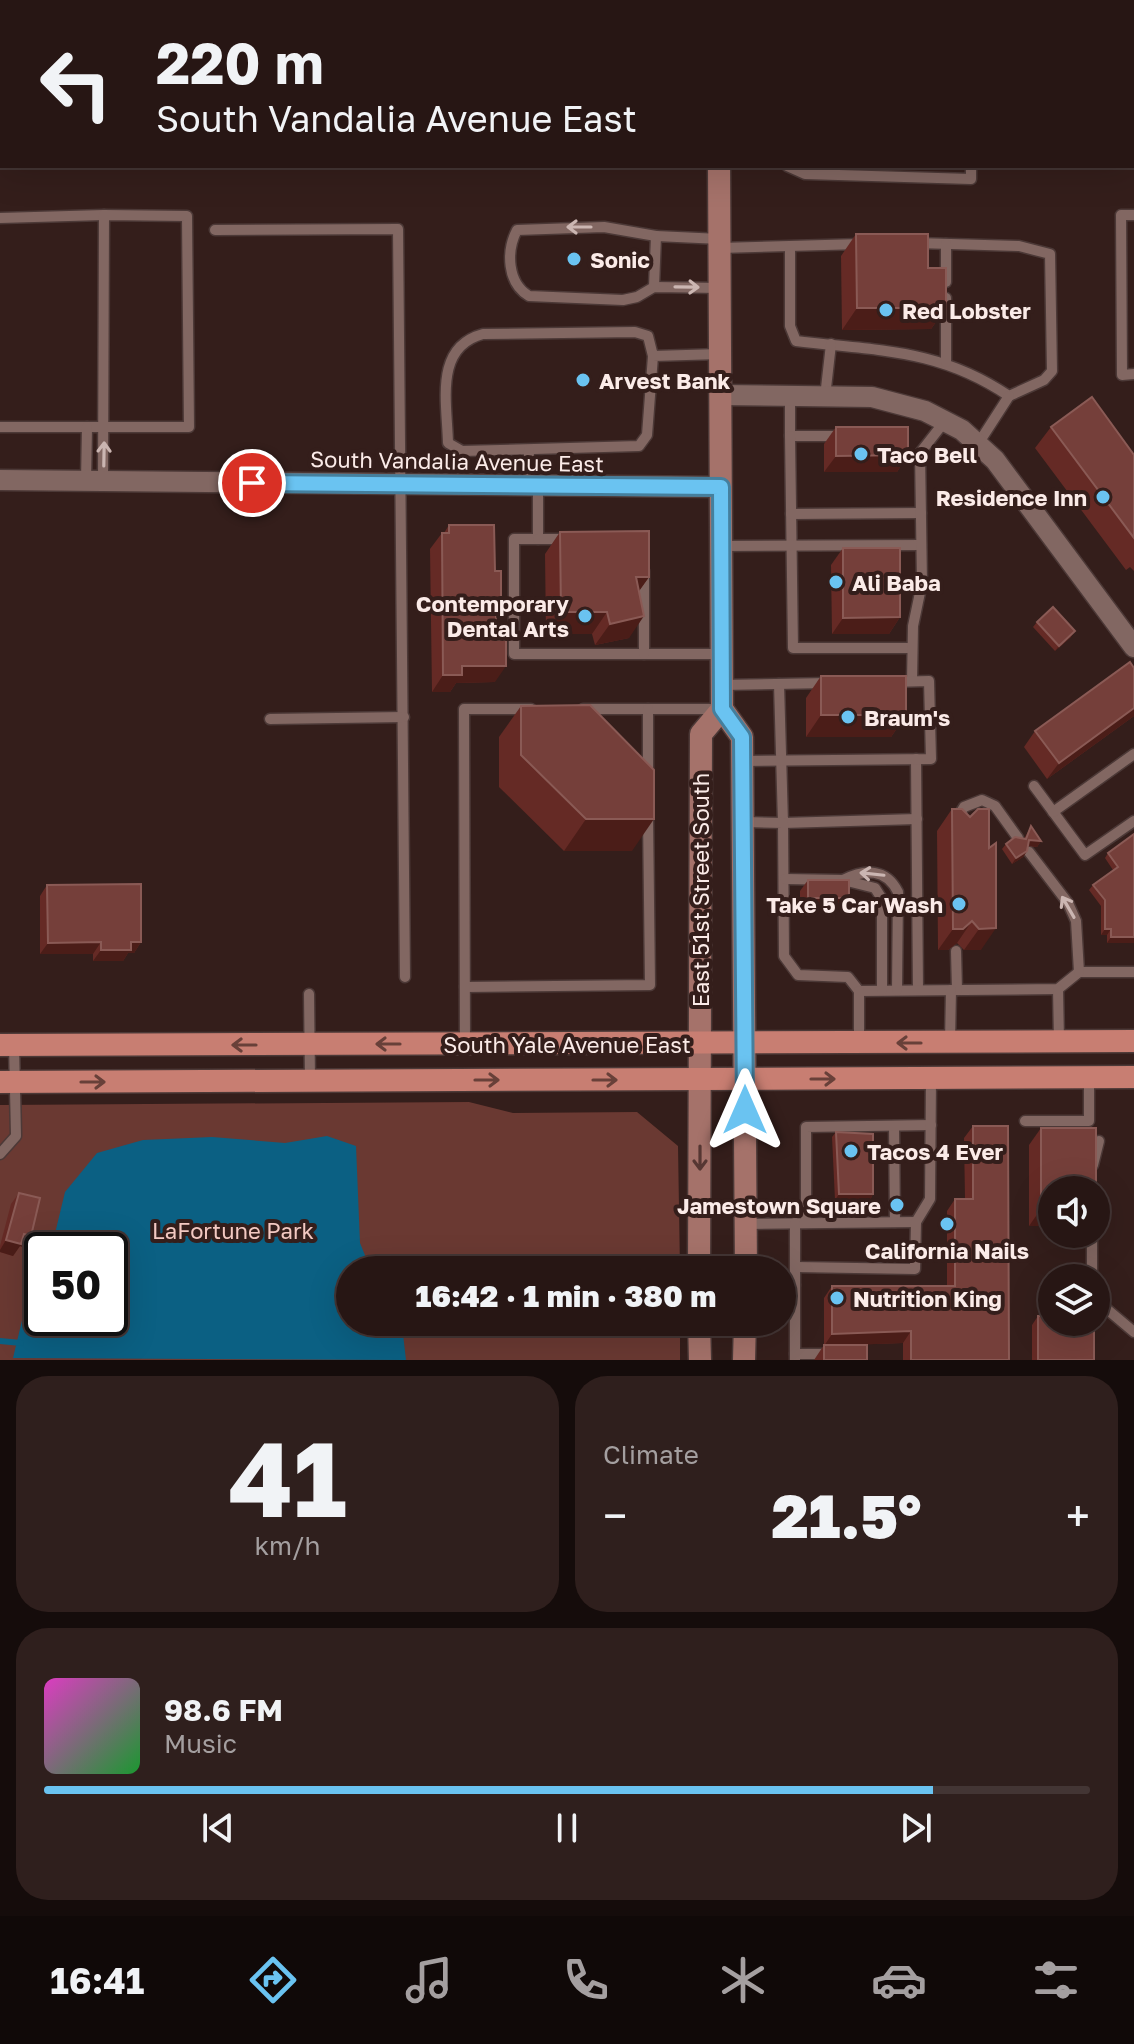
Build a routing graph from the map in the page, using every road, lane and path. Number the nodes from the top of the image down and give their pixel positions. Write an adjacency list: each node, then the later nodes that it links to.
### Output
1 (719, 168): 10 (main road)
2 (792, 168): 4 (lane)
3 (971, 168): 4 (lane)
4 (873, 171)
5 (104, 215): 7 (lane); 29 (lane); 29 (lane)
6 (1134, 215): 21 (lane)
7 (0, 218)
8 (215, 230): 38 (lane)
9 (656, 236): 10 (lane); 15 (lane); 15 (lane, one-way to 15)
10 (720, 244): 14 (lane); 16 (main road)
11 (873, 244): 14 (lane)
12 (901, 244): 13 (lane)
13 (946, 244): 20 (lane); 24 (lane)
14 (790, 247): 17 (lane)
15 (654, 287): 16 (lane, one-way to 16)
16 (720, 288): 18 (main road)
17 (831, 344): 20 (lane); 25 (lane)
18 (720, 354): 19 (lane); 22 (main road)
19 (653, 356): 34 (lane); 34 (lane)
20 (946, 362): 24 (lane)
21 (1134, 374)
22 (721, 395): 23 (street); 40 (main road)
23 (790, 396): 25 (street); 30 (lane)
24 (1009, 396): 33 (lane)
25 (825, 397): 26 (street)
26 (945, 421): 33 (street); 35 (lane)
27 (0, 427): 28 (lane)
28 (87, 427): 29 (lane); 37 (lane)
29 (104, 427): 37 (lane, one-way to 29)
30 (790, 436): 31 (lane); 42 (lane)
31 (853, 436)
32 (910, 444): 35 (lane)
33 (978, 444): 49 (street)
34 (529, 450): 39 (lane)
35 (920, 453): 41 (lane)
36 (0, 480): 37 (street, South Vandalia Avenue East)
37 (95, 481): 38 (street, South Vandalia Avenue East)
38 (401, 484): 39 (street, South Vandalia Avenue East); 62 (lane)
39 (533, 486): 40 (street, South Vandalia Avenue East); 43 (lane)
40 (721, 487): 47 (main road)
41 (921, 513): 42 (lane); 46 (lane)
42 (791, 514): 45 (lane)
43 (538, 539): 44 (lane); 51 (lane)
44 (583, 539)
45 (792, 545): 46 (lane); 47 (lane); 50 (lane)
46 (921, 545): 50 (lane)
47 (721, 546): 52 (main road)
48 (643, 553): 51 (lane)
49 (1134, 647)
50 (912, 648): 53 (lane)
51 (644, 654): 52 (lane)
52 (722, 654): 57 (main road)
53 (912, 681): 54 (lane); 65 (lane)
54 (883, 682)
55 (838, 683): 56 (lane)
56 (779, 684): 57 (lane); 67 (lane)
57 (722, 685): 61 (main road)
58 (541, 709): 85 (lane)
59 (571, 709): 60 (lane)
60 (648, 709): 61 (lane); 69 (lane)
61 (722, 709): 66 (main road, East 51st Street South); 96 (main road, East 51st Street South)
62 (404, 717): 63 (lane); 84 (lane)
63 (270, 719)
64 (1134, 754): 71 (lane)
65 (916, 759): 67 (lane); 72 (lane)
66 (743, 761): 67 (lane); 74 (main road, East 51st Street South)
67 (780, 761): 75 (lane)
68 (1034, 786): 71 (lane)
69 (648, 787)
70 (648, 802): 85 (lane)
71 (1053, 812): 73 (lane)
72 (917, 819): 75 (lane); 89 (lane)
73 (1134, 821)
74 (745, 822): 75 (lane); 97 (main road, East 51st Street South)
75 (783, 823): 79 (lane)
76 (955, 831): 77 (lane)
77 (1018, 838)
78 (1029, 852): 82 (lane, one-way to 78)
79 (785, 879): 80 (lane); 91 (lane)
80 (843, 880): 87 (lane); 88 (lane, one-way to 80)
81 (956, 951): 90 (lane)
82 (1079, 972): 83 (lane); 86 (lane)
83 (1134, 972)
84 (405, 977)
85 (465, 987): 99 (lane)
86 (1058, 989): 90 (lane); 93 (lane)
87 (882, 990): 88 (lane); 91 (lane)
88 (897, 990): 89 (lane)
89 (918, 990): 90 (lane)
90 (954, 990): 95 (lane)
91 (859, 991): 98 (lane)
92 (309, 994): 101 (lane)
93 (1059, 1041): 94 (main road, South Yale Avenue East); 95 (main road, South Yale Avenue East)
94 (1134, 1041)
95 (950, 1042): 98 (main road, South Yale Avenue East, one-way to 98)
96 (700, 1043): 97 (main road, South Yale Avenue East); 99 (main road, South Yale Avenue East); 106 (main road, East 51st Street South)
97 (745, 1043): 98 (main road, South Yale Avenue East); 105 (main road, East 51st Street South)
98 (859, 1043)
99 (465, 1044): 101 (main road, South Yale Avenue East, one-way to 101)
100 (7, 1045): 101 (main road, South Yale Avenue East, one-way to 100); 108 (lane)
101 (310, 1045): 107 (lane)
102 (1134, 1077): 104 (main road, South Yale Avenue East)
103 (931, 1078): 104 (main road, South Yale Avenue East); 105 (main road, South Yale Avenue East, one-way to 103); 110 (lane)
104 (1089, 1078): 109 (lane)
105 (745, 1079): 106 (main road, South Yale Avenue East); 118 (main road, East 51st Street South)
106 (700, 1080): 107 (main road, South Yale Avenue East, one-way to 106); 119 (main road, East 51st Street South, one-way to 119)
107 (310, 1081): 108 (main road, South Yale Avenue East, one-way to 107)
108 (7, 1082): 113 (lane)
109 (1025, 1121)
110 (931, 1125): 111 (lane); 116 (lane)
111 (894, 1126): 115 (lane); 117 (lane)
112 (1099, 1141): 114 (lane)
113 (0, 1154)
114 (1092, 1175)
115 (895, 1222): 116 (lane); 117 (lane)
116 (916, 1222): 121 (lane)
117 (801, 1223): 118 (lane); 121 (lane)
118 (745, 1224): 120 (main road, East 51st Street South)
119 (699, 1256)
120 (746, 1256)
121 (796, 1267)
122 (1110, 1312): 123 (lane)
123 (1134, 1332)
124 (699, 1336): 129 (main road)
125 (745, 1336): 130 (main road)
126 (795, 1336): 128 (lane)
127 (839, 1354): 128 (lane)
128 (795, 1357)
129 (700, 1360)
130 (744, 1360)

